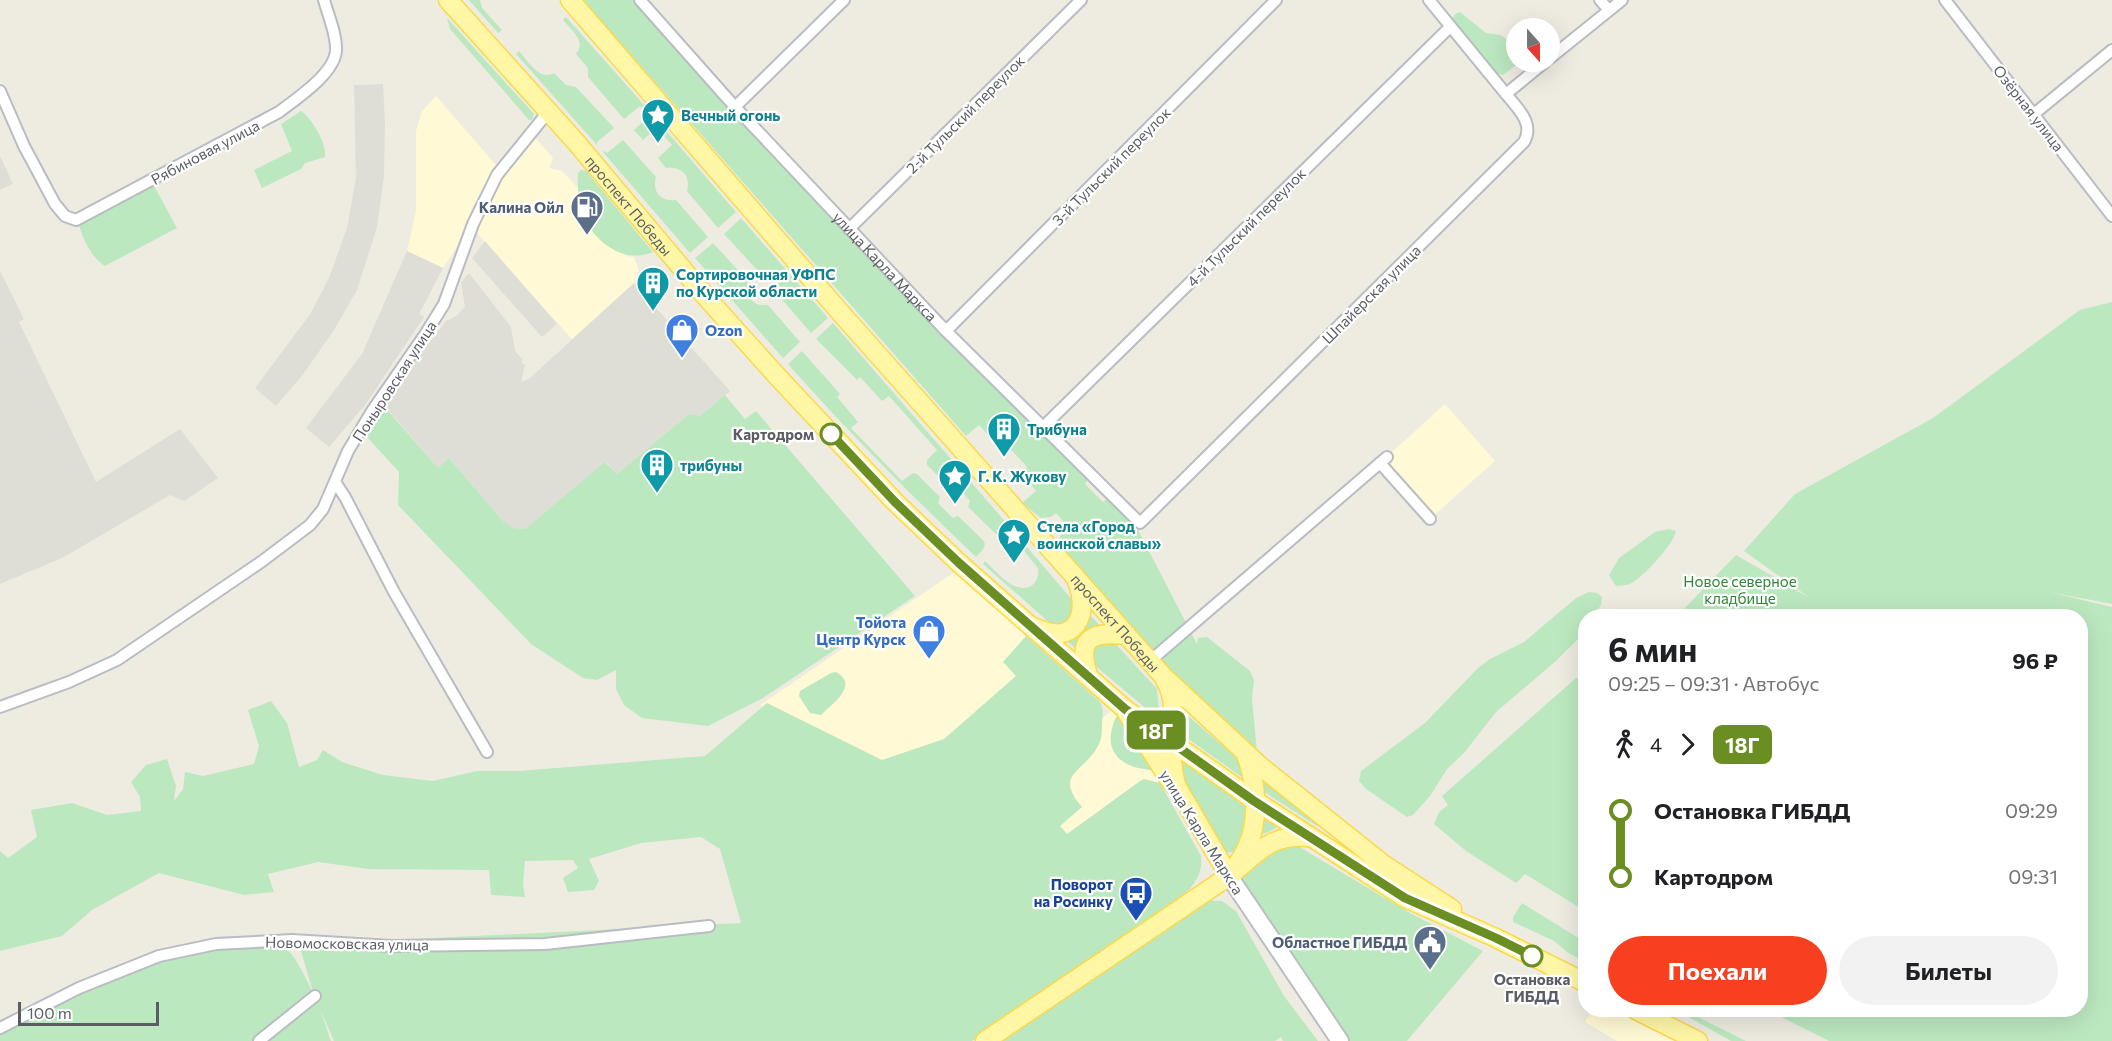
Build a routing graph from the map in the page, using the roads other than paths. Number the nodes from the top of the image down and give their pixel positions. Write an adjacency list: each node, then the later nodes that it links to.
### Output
1 (324, 0): 17 (street, Рябиновая улица)
2 (448, 0): 20 (main road, проспект Победы)
3 (570, 0): 29 (main road, проспект Победы)
4 (640, 0): 19 (street, улица Карла Маркса)
5 (844, 0): 19 (street)
6 (1081, 0): 23 (street, 2-й Тульский переулок)
7 (1276, 0): 24 (street, 3-й Тульский переулок)
8 (1429, 0): 13 (street)
9 (1600, 0): 12 (street)
10 (1622, 0): 12 (street)
11 (1945, 0): 21 (street, Озёрная улица)
12 (1609, 10): 14 (street)
13 (1450, 27): 18 (street); 25 (street, 4-й Тульский переулок)
14 (1560, 50)
15 (2112, 50): 21 (street)
16 (1533, 72): 18 (street)
17 (0, 91)
18 (1506, 94): 28 (street, Шпайерская улица)
19 (735, 107): 23 (street, улица Карла Маркса)
20 (548, 112): 26 (street, Поныровская улица); 30 (main road, проспект Победы)
21 (2034, 114): 22 (street, Озёрная улица)
22 (2112, 216)
23 (849, 229): 24 (street, улица Карла Маркса)
24 (946, 331): 25 (street, улица Карла Маркса)
25 (1042, 428): 28 (street, улица Карла Маркса)
26 (335, 482): 35 (street, Поныровская улица); 38 (street)
27 (1430, 519): 32 (street)
28 (1140, 523)
29 (1076, 577): 30 (main road); 31 (main road, проспект Победы)
30 (1029, 625): 33 (main road, проспект Победы)
31 (1127, 635): 32 (main road, проспект Победы); 33 (main road)
32 (1150, 661): 34 (main road, проспект Победы)
33 (1088, 675): 36 (main road, проспект Победы)
34 (1163, 676): 37 (main road); 39 (main road, проспект Победы)
35 (0, 707)
36 (1125, 709): 37 (main road, улица Карла Маркса); 40 (main road, улица Карла Маркса)
37 (1173, 741): 40 (main road); 41 (main road, улица Карла Маркса)
38 (487, 752)
39 (1245, 753): 41 (main road); 45 (main road, проспект Победы)
40 (1177, 787): 43 (main road, улица Карла Маркса)
41 (1254, 801): 42 (main road, улица Карла Маркса); 43 (main road)
42 (1310, 837): 43 (main road); 45 (main road, улица Карла Маркса)
43 (1229, 876): 51 (main road); 52 (main road, улица Карла Маркса)
44 (709, 926): 49 (street, Новомосковская улица)
45 (1496, 938): 46 (main road, улица Карла Маркса)
46 (1578, 980)
47 (315, 996): 50 (street)
48 (1650, 1017): 53 (main road)
49 (0, 1028)
50 (260, 1041)
51 (985, 1041)
52 (1340, 1041)
53 (1698, 1041)

